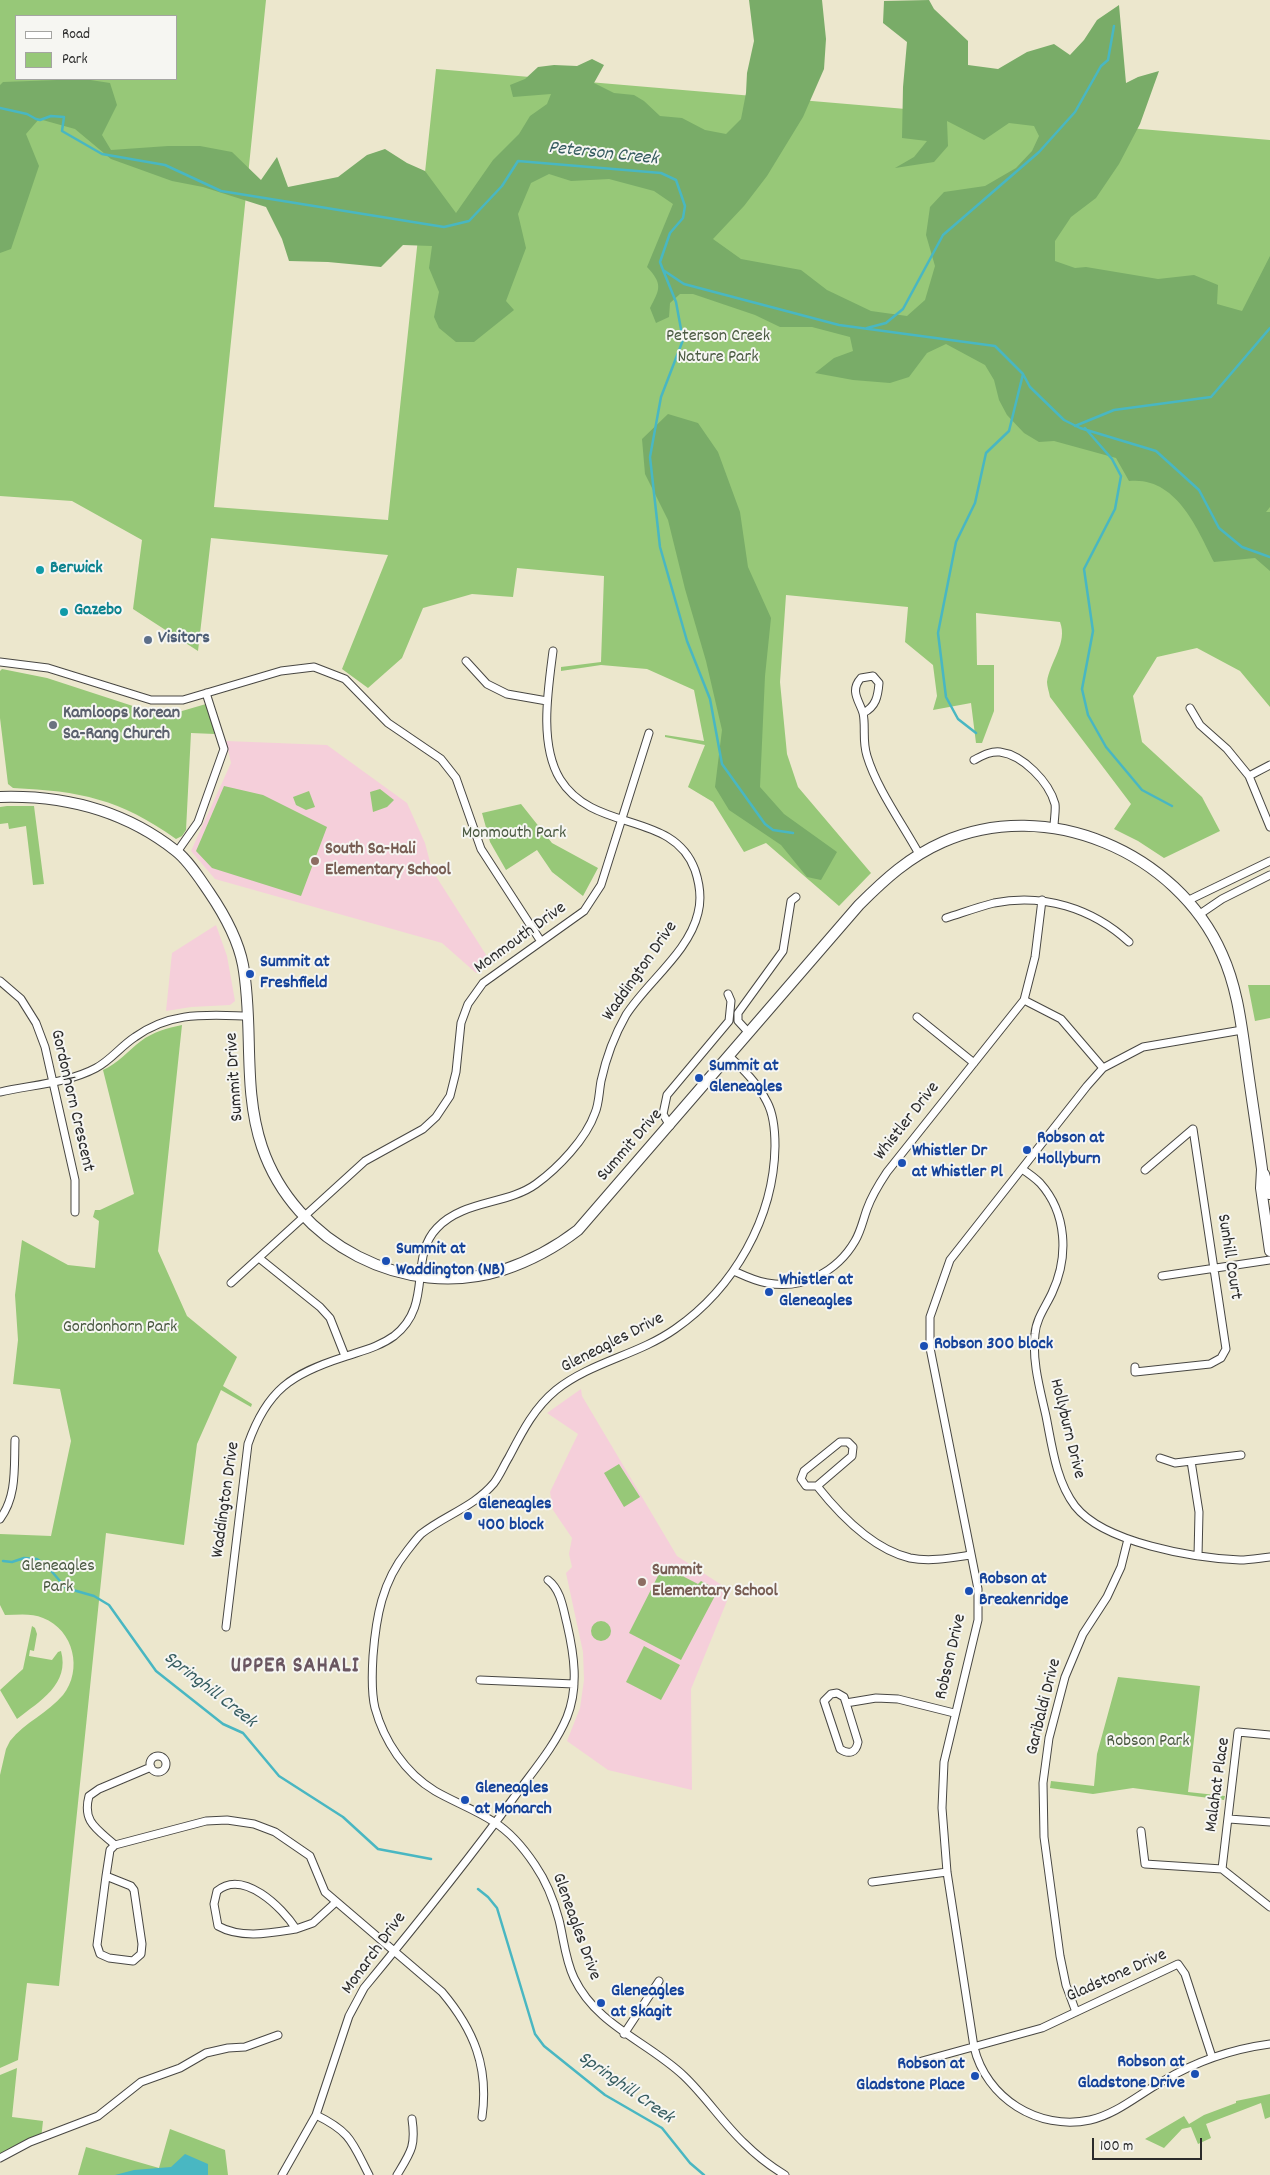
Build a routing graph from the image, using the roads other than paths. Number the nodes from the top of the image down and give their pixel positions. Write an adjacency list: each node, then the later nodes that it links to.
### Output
1 (553, 651): 5 (street, Waddington Drive)
2 (466, 661): 5 (street)
3 (0, 662): 4 (street)
4 (206, 693): 16 (street); 25 (street)
5 (547, 701): 13 (street, Waddington Drive)
6 (1190, 708): 11 (street)
7 (863, 713): 7 (street); 17 (street)
8 (649, 733): 13 (street, Monmouth Drive)
9 (974, 760): 14 (street)
10 (1270, 766): 11 (street)
11 (1249, 776): 15 (street)
12 (0, 797): 16 (main road, Summit Drive)
13 (622, 820): 25 (street, Monmouth Drive); 52 (street, Waddington Drive)
14 (1054, 827): 17 (main road, Summit Drive); 22 (main road, Summit Drive)
15 (1270, 827)
16 (177, 852): 30 (main road, Summit Drive)
17 (919, 854): 33 (main road, Summit Drive)
18 (1270, 862): 22 (street)
19 (1270, 875): 23 (street)
20 (796, 897): 33 (street)
21 (1042, 900): 24 (street); 26 (street); 29 (street, Whistler Drive)
22 (1189, 900): 23 (main road, Summit Drive)
23 (1200, 914): 32 (main road, Summit Drive)
24 (946, 918)
25 (540, 940): 45 (street, Monmouth Drive)
26 (1128, 942)
27 (0, 981): 37 (street, Gordonhorn Crescent)
28 (728, 994): 39 (street)
29 (1024, 1000): 35 (street, Whistler Drive); 36 (street)
30 (248, 1016): 37 (street); 45 (main road, Summit Drive)
31 (917, 1017): 35 (street)
32 (1242, 1030): 36 (street, Robson Drive); 41 (main road, Summit Drive)
33 (749, 1033): 34 (main road, Summit Drive)
34 (729, 1056): 39 (main road, Summit Drive); 50 (street, Gleneagles Drive)
35 (974, 1063): 50 (street, Whistler Drive)
36 (1103, 1068): 40 (street, Robson Drive)
37 (53, 1081): 38 (street); 44 (street, Gordonhorn Crescent)
38 (0, 1092)
39 (670, 1126): 52 (main road, Summit Drive)
40 (1022, 1168): 62 (street, Hollyburn Drive); 63 (street, Robson Drive)
41 (1262, 1169): 43 (main road, Summit Drive); 46 (main road, Summit Drive)
42 (1145, 1170): 49 (street, Sunhill Court)
43 (1270, 1194)
44 (75, 1212)
45 (303, 1217): 47 (street, Monmouth Drive); 52 (main road, Summit Drive)
46 (1270, 1252)
47 (259, 1258): 53 (street, Monmouth Drive); 54 (street)
48 (1270, 1260): 49 (street)
49 (1214, 1268): 51 (street); 55 (street, Sunhill Court)
50 (734, 1271): 75 (street, Gleneagles Drive)
51 (1162, 1276)
52 (421, 1277): 54 (street, Waddington Drive)
53 (231, 1283)
54 (345, 1356): 67 (street, Waddington Drive)
55 (1135, 1366)
56 (15, 1440): 61 (street)
57 (1241, 1454): 59 (street)
58 (1160, 1458): 59 (street)
59 (1191, 1461): 64 (street)
60 (817, 1486): 60 (street); 63 (street)
61 (0, 1519)
62 (1128, 1539): 64 (street, Hollyburn Drive); 88 (street, Garibaldi Drive)
63 (971, 1554): 71 (street, Robson Drive)
64 (1198, 1556): 65 (street, Hollyburn Drive)
65 (1270, 1557)
66 (548, 1580): 69 (street, Monarch Drive)
67 (226, 1627)
68 (480, 1680): 69 (street)
69 (574, 1684): 75 (street, Monarch Drive)
70 (846, 1704): 70 (street); 71 (street)
71 (954, 1713): 80 (street, Robson Drive)
72 (1270, 1735): 74 (street, Malahat Place)
73 (151, 1767): 78 (street)
74 (1228, 1819): 76 (street); 79 (street, Malahat Place)
75 (496, 1822): 86 (street, Monarch Drive); 89 (street, Gleneagles Drive)
76 (1270, 1822)
77 (1141, 1832): 79 (street)
78 (115, 1845): 81 (street); 83 (street)
79 (1222, 1869): 84 (street)
80 (948, 1872): 82 (street); 92 (street, Robson Drive)
81 (106, 1876): 81 (street)
82 (872, 1882)
83 (336, 1902): 85 (street); 86 (street)
84 (1270, 1907)
85 (296, 1928): 85 (street)
86 (393, 1952): 95 (street, Monarch Drive); 96 (street)
87 (659, 1981): 89 (street)
88 (1076, 2012): 92 (street, Gladstone Drive); 93 (street, Gladstone Drive)
89 (624, 2034): 102 (street, Gleneagles Drive)
90 (278, 2035): 98 (street)
91 (1270, 2044): 93 (street, Robson Drive)
92 (974, 2047): 93 (street, Robson Drive); 94 (street, Gladstone Drive)
93 (1212, 2058)
94 (922, 2061)
95 (316, 2115): 99 (street, Monarch Drive); 100 (street)
96 (482, 2117)
97 (412, 2118): 101 (street)
98 (0, 2158)
99 (282, 2175)
100 (369, 2175)
101 (397, 2175)
102 (785, 2175)

